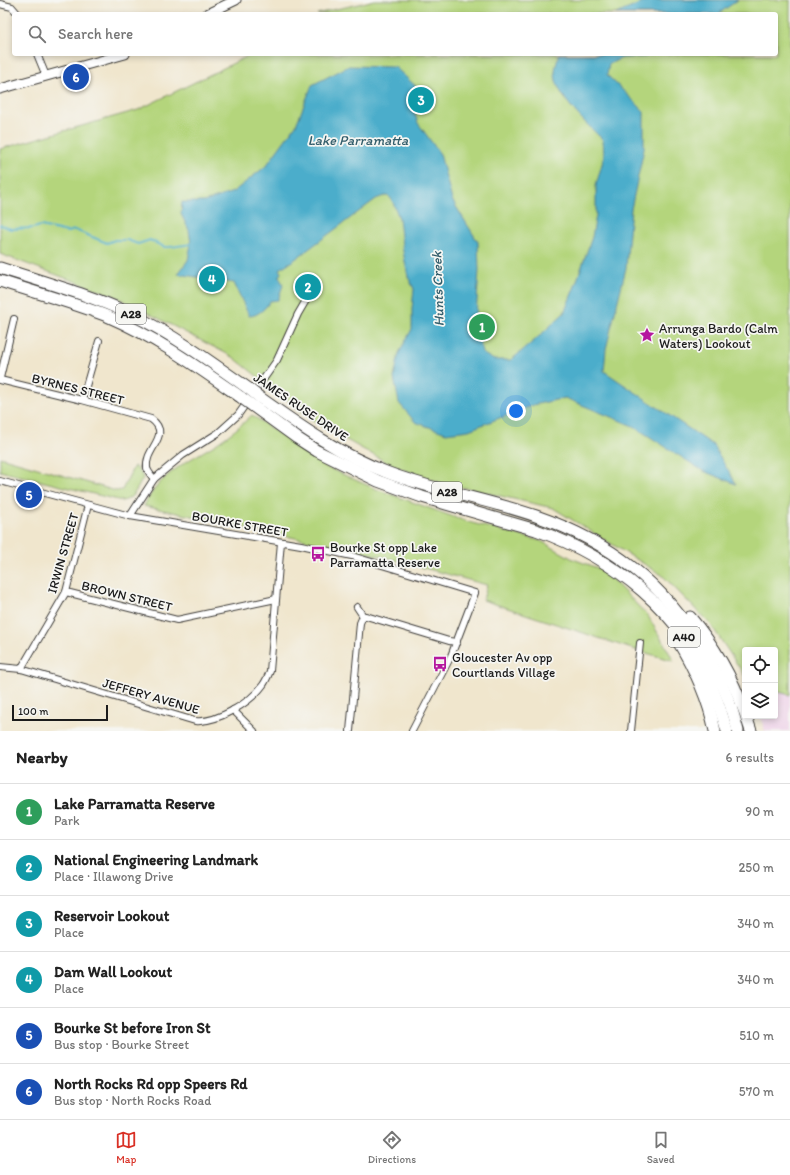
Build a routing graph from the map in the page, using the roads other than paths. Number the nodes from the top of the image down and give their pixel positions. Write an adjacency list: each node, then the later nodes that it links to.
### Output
1 (236, 0): 4 (main road)
2 (0, 4): 3 (street)
3 (16, 12)
4 (211, 12)
5 (38, 56): 7 (street)
6 (117, 56): 7 (main road)
7 (46, 76): 8 (main road)
8 (0, 89)
9 (0, 268): 15 (highway, JAMES RUSE DRIVE / A28)
10 (0, 281): 15 (highway, JAMES RUSE DRIVE / A28)
11 (315, 285): 18 (street)
12 (14, 319): 14 (street)
13 (99, 341): 16 (street)
14 (0, 379): 16 (street, BYRNES STREET)
15 (245, 394): 17 (highway, JAMES RUSE DRIVE / A28, bridge)
16 (82, 400): 18 (street, BYRNES STREET)
17 (256, 402): 23 (highway, JAMES RUSE DRIVE / A28); 24 (highway, JAMES RUSE DRIVE / A28)
18 (154, 479): 21 (street)
19 (0, 481): 20 (street, BOURKE STREET)
20 (88, 505): 21 (street, BOURKE STREET); 25 (street, IRWIN STREET)
21 (130, 516): 22 (street, BOURKE STREET)
22 (281, 542): 26 (street, JEFFERY AVENUE); 29 (street, BOURKE STREET)
23 (610, 566): 40 (highway, A28); 41 (highway, JAMES RUSE DRIVE / A40)
24 (641, 573): 33 (highway, A28); 42 (highway, JAMES RUSE DRIVE / A40)
25 (66, 592): 26 (street, BROWN STREET); 32 (street, IRWIN STREET)
26 (276, 599): 34 (street, JEFFERY AVENUE)
27 (357, 607): 28 (street)
28 (363, 616): 29 (street); 37 (street)
29 (457, 642): 38 (street)
30 (640, 643): 39 (street)
31 (0, 667): 32 (street, JEFFERY AVENUE)
32 (21, 669): 34 (street, JEFFERY AVENUE)
33 (742, 708)
34 (233, 710): 36 (street)
35 (746, 719): 43 (highway, A28)
36 (254, 731)
37 (350, 731)
38 (412, 731)
39 (631, 731)
40 (715, 731)
41 (727, 731)
42 (738, 731)
43 (751, 731)

